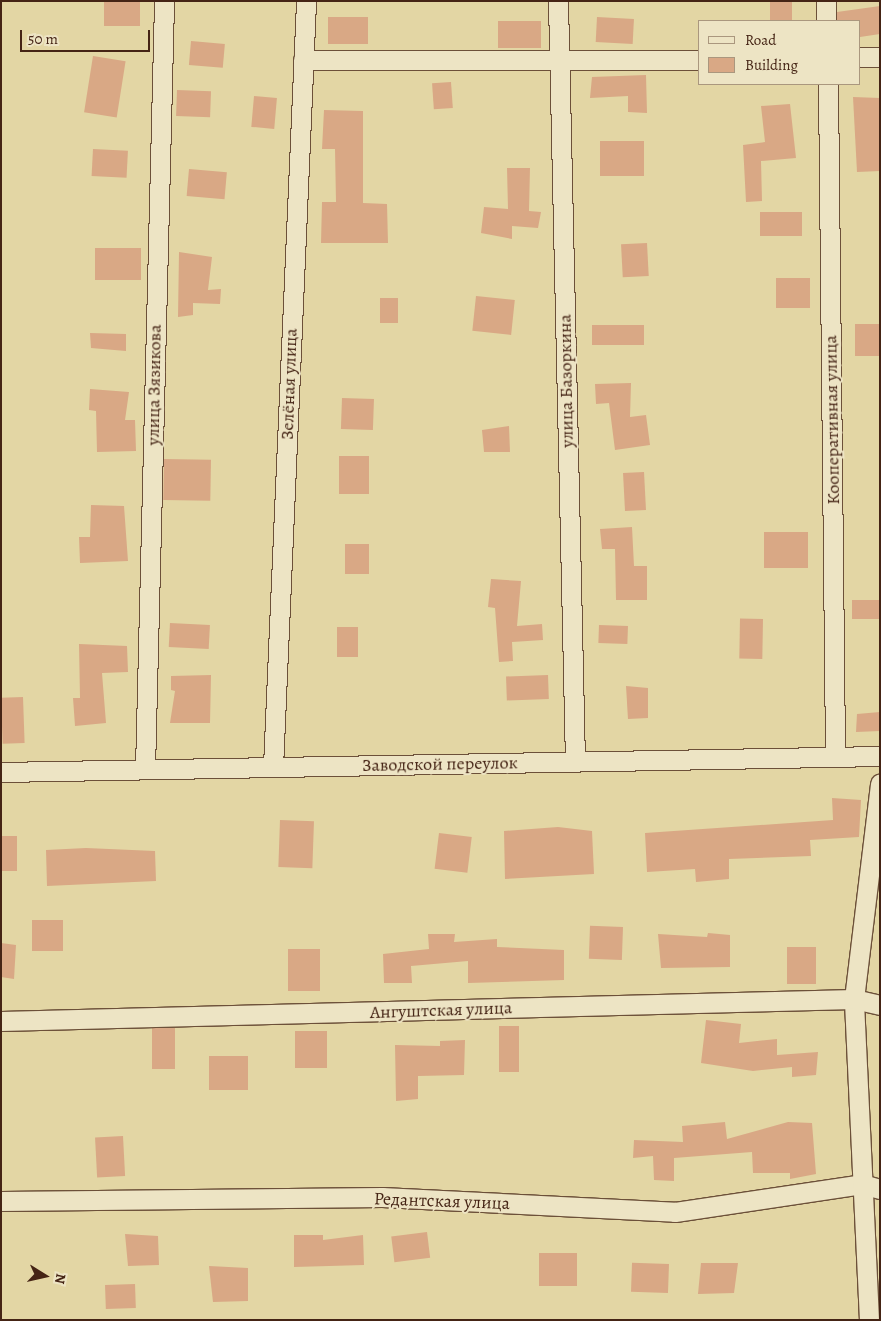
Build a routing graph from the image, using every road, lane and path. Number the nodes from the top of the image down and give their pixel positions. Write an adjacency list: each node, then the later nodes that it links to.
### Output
1 (164, 1): 16 (street, улица Зязикова)
2 (306, 1): 8 (street, Зелёная улица)
3 (558, 1): 10 (street, улица Базоркина)
4 (826, 1): 5 (street)
5 (826, 20)
6 (861, 57): 7 (street)
7 (880, 57)
8 (303, 60): 10 (street); 15 (street, Зелёная улица)
9 (698, 60): 10 (street)
10 (559, 62): 14 (street, улица Базоркина)
11 (828, 85): 13 (street, Кооперативная улица)
12 (880, 756): 13 (street, Заводской переулок)
13 (835, 757): 14 (street, Заводской переулок)
14 (575, 762): 15 (street, Заводской переулок)
15 (273, 767): 16 (street, Заводской переулок)
16 (145, 769): 17 (street, Заводской переулок)
17 (1, 772)
18 (880, 784): 19 (street)
19 (854, 999): 20 (street, Ангуштская улица); 21 (street, Ангуштская улица); 22 (street)
20 (880, 1005)
21 (1, 1021)
22 (871, 1186): 23 (street, Редантская улица); 24 (street)
23 (1, 1201)
24 (869, 1320)

